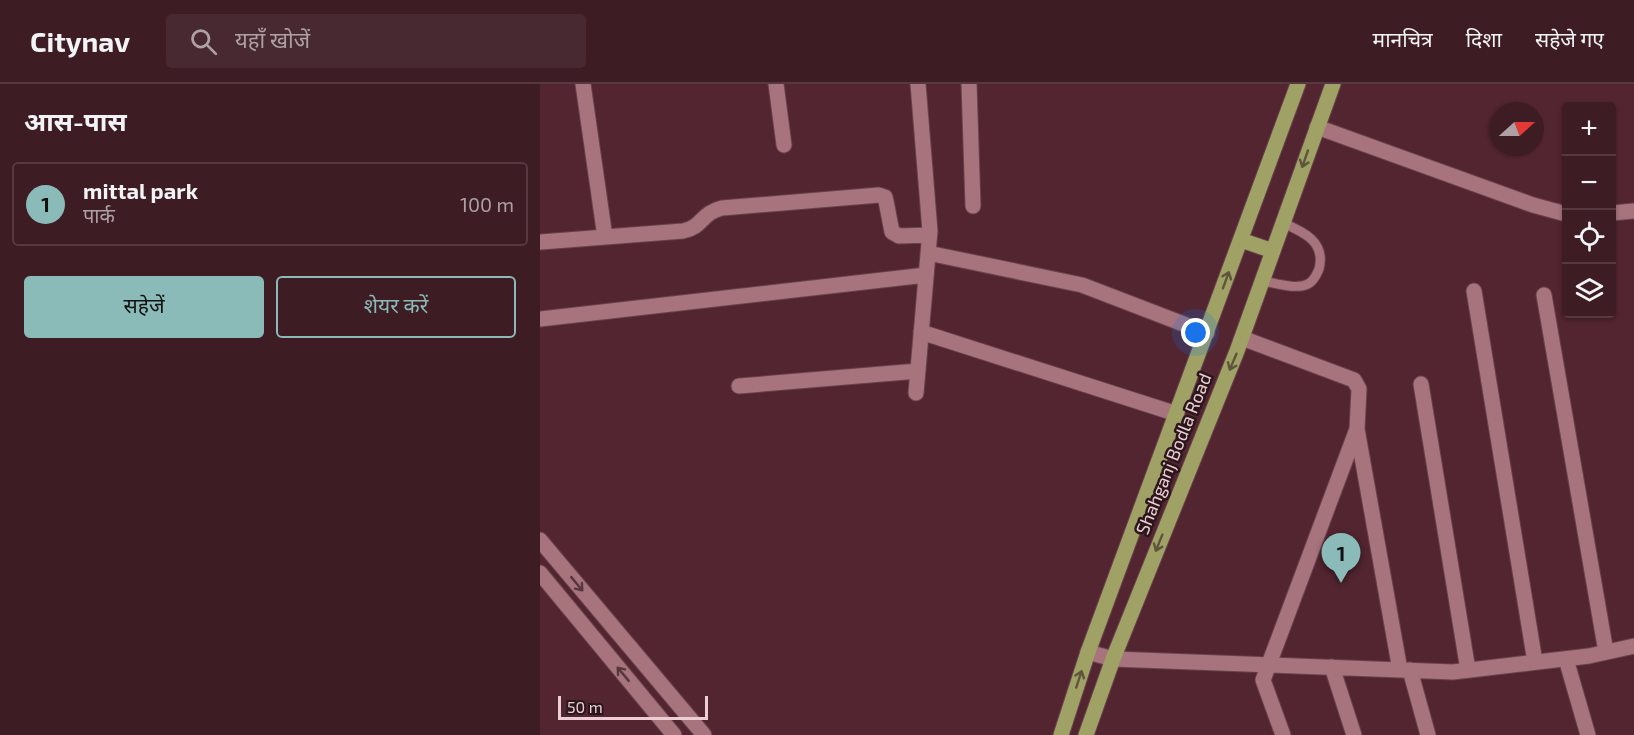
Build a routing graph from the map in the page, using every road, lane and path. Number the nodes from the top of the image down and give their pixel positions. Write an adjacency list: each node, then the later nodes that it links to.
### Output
1 (583, 84): 15 (street)
2 (776, 84): 8 (street)
3 (918, 84): 14 (street)
4 (969, 84): 9 (street)
5 (1298, 84): 16 (main road, Shahganj Bodla Road)
6 (1333, 84): 7 (main road, Shahganj Bodla Road)
7 (1317, 127): 11 (street); 13 (main road, Shahganj Bodla Road, one-way to 13)
8 (784, 145)
9 (973, 206)
10 (1634, 211): 12 (street)
11 (1562, 213)
12 (1616, 213)
13 (1283, 223): 18 (main road, Shahganj Bodla Road); 21 (lane)
14 (929, 235): 15 (street); 19 (street)
15 (605, 237): 17 (street)
16 (1241, 240): 18 (main road); 26 (main road, Shahganj Bodla Road, one-way to 16)
17 (541, 242)
18 (1273, 251): 21 (main road, Shahganj Bodla Road)
19 (928, 253): 20 (street); 26 (street)
20 (926, 275): 24 (street); 25 (street)
21 (1262, 281): 27 (main road, Shahganj Bodla Road)
22 (1474, 291): 41 (street)
23 (1544, 295): 38 (street)
24 (540, 319)
25 (921, 332): 28 (street); 32 (street)
26 (1207, 333): 32 (main road, Shahganj Bodla Road)
27 (1242, 338): 33 (street); 39 (main road, Shahganj Bodla Road, one-way to 39)
28 (918, 371): 30 (street); 31 (street)
29 (1420, 384): 45 (street)
30 (739, 386)
31 (916, 393)
32 (1177, 414): 37 (main road, Shahganj Bodla Road)
33 (1357, 429): 42 (street); 44 (street)
34 (540, 540): 47 (street, one-way to 47)
35 (540, 573): 46 (street, one-way to 35)
36 (1634, 646): 38 (street)
37 (1088, 652): 39 (street); 48 (main road, Shahganj Bodla Road, one-way to 37)
38 (1606, 652): 40 (street)
39 (1113, 658): 42 (street); 49 (main road, Shahganj Bodla Road)
40 (1566, 658): 41 (street); 53 (street)
41 (1535, 662): 45 (street)
42 (1268, 664): 43 (street); 50 (street)
43 (1332, 667): 44 (street); 51 (street)
44 (1405, 670): 45 (street); 52 (street)
45 (1468, 670)
46 (674, 735)
47 (704, 735)
48 (1061, 735)
49 (1086, 735)
50 (1282, 735)
51 (1354, 735)
52 (1428, 735)
53 (1588, 735)

